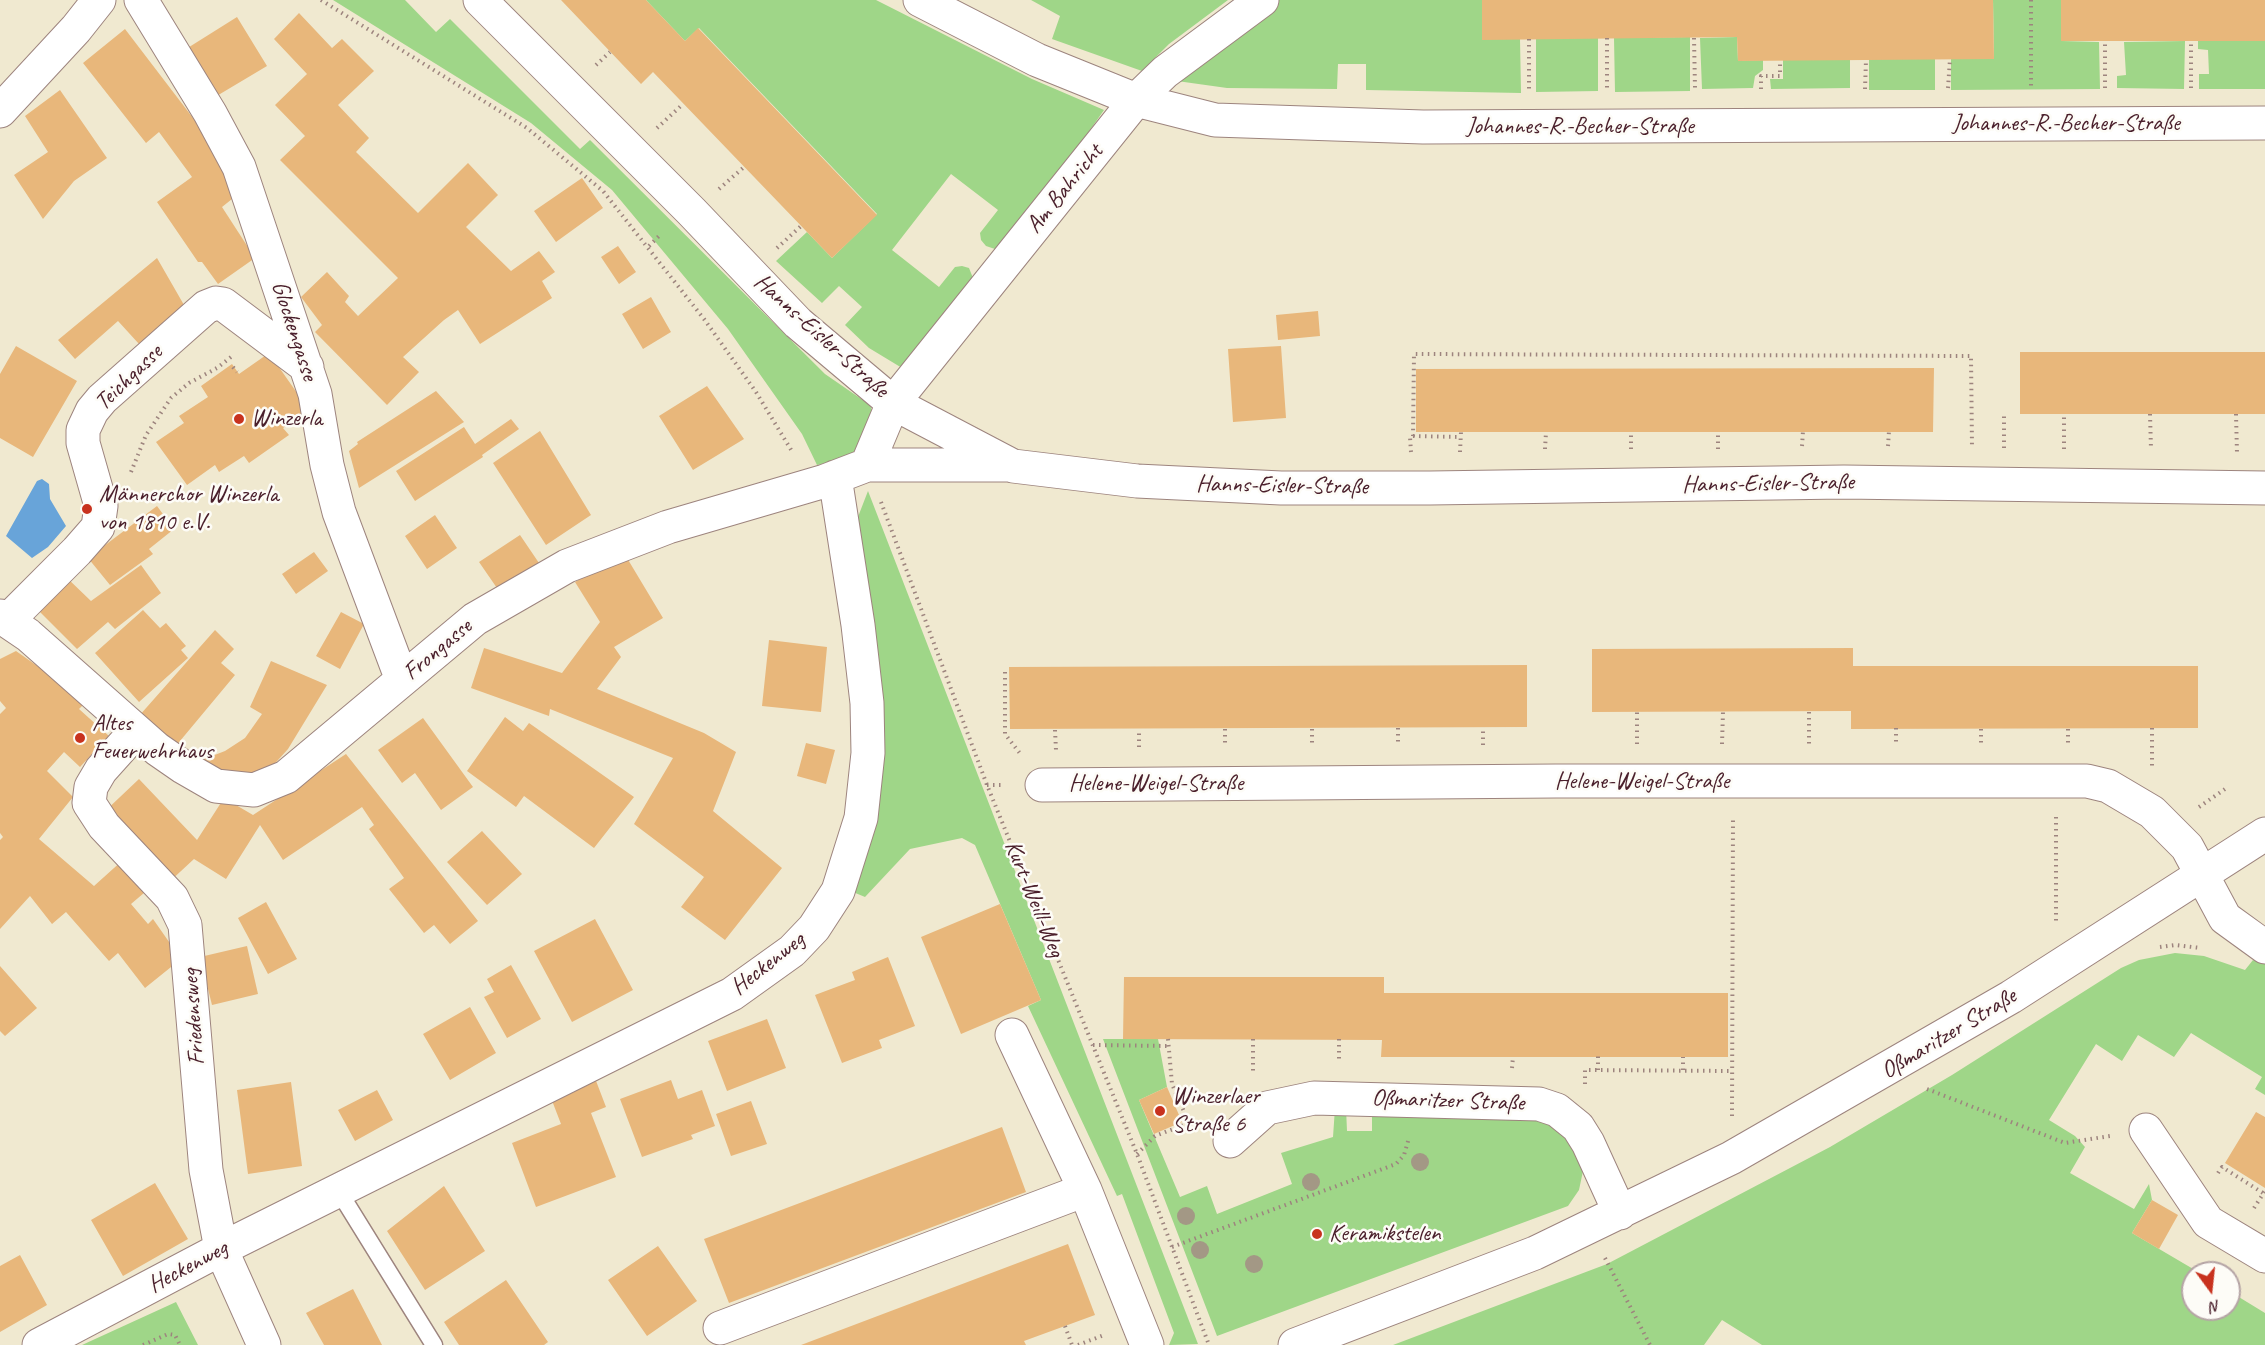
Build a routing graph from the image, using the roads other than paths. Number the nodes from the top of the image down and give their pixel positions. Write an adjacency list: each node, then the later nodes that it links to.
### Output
1 (99, 0): 7 (street)
2 (141, 0): 9 (street, Glockengasse)
3 (480, 0): 10 (street, Hanns-Eisler-Straße)
4 (920, 0): 6 (street, Johannes-R.-Becher-Straße)
5 (1262, 0): 6 (street, Am Bahricht)
6 (1136, 100): 8 (street, Johannes-R.-Becher-Straße); 10 (street, Am Bahricht)
7 (0, 111)
8 (2265, 123)
9 (307, 367): 15 (street, Teichgasse); 16 (street, Glockengasse)
10 (893, 403): 11 (street); 12 (street, Hanns-Eisler-Straße)
11 (867, 465): 12 (street); 13 (street, Frongasse)
12 (1013, 465): 14 (street, Hanns-Eisler-Straße)
13 (822, 481): 16 (street, Frongasse); 25 (street, Heckenweg)
14 (2265, 488)
15 (4, 619): 17 (street, Frongasse)
16 (402, 680): 17 (street, Frongasse)
17 (136, 731): 28 (street, Friedensweg)
18 (1049, 772): 20 (street, Helene-Weigel-Straße)
19 (2265, 834): 20 (street, Oßmaritzer Straße)
20 (2202, 876): 21 (street, Helene-Weigel-Straße); 27 (street, Oßmaritzer Straße)
21 (2265, 946)
22 (1012, 1035): 26 (street)
23 (2146, 1130): 29 (street)
24 (1230, 1141): 27 (street, Oßmaritzer Straße)
25 (338, 1190): 28 (street, Heckenweg); 33 (lane)
26 (1085, 1190): 30 (street); 34 (street)
27 (1620, 1213): 35 (street, Oßmaritzer Straße)
28 (221, 1249): 31 (street, Heckenweg); 32 (street, Friedensweg)
29 (2265, 1256)
30 (720, 1328)
31 (39, 1345)
32 (264, 1345)
33 (434, 1345)
34 (1147, 1345)
35 (1295, 1345)

